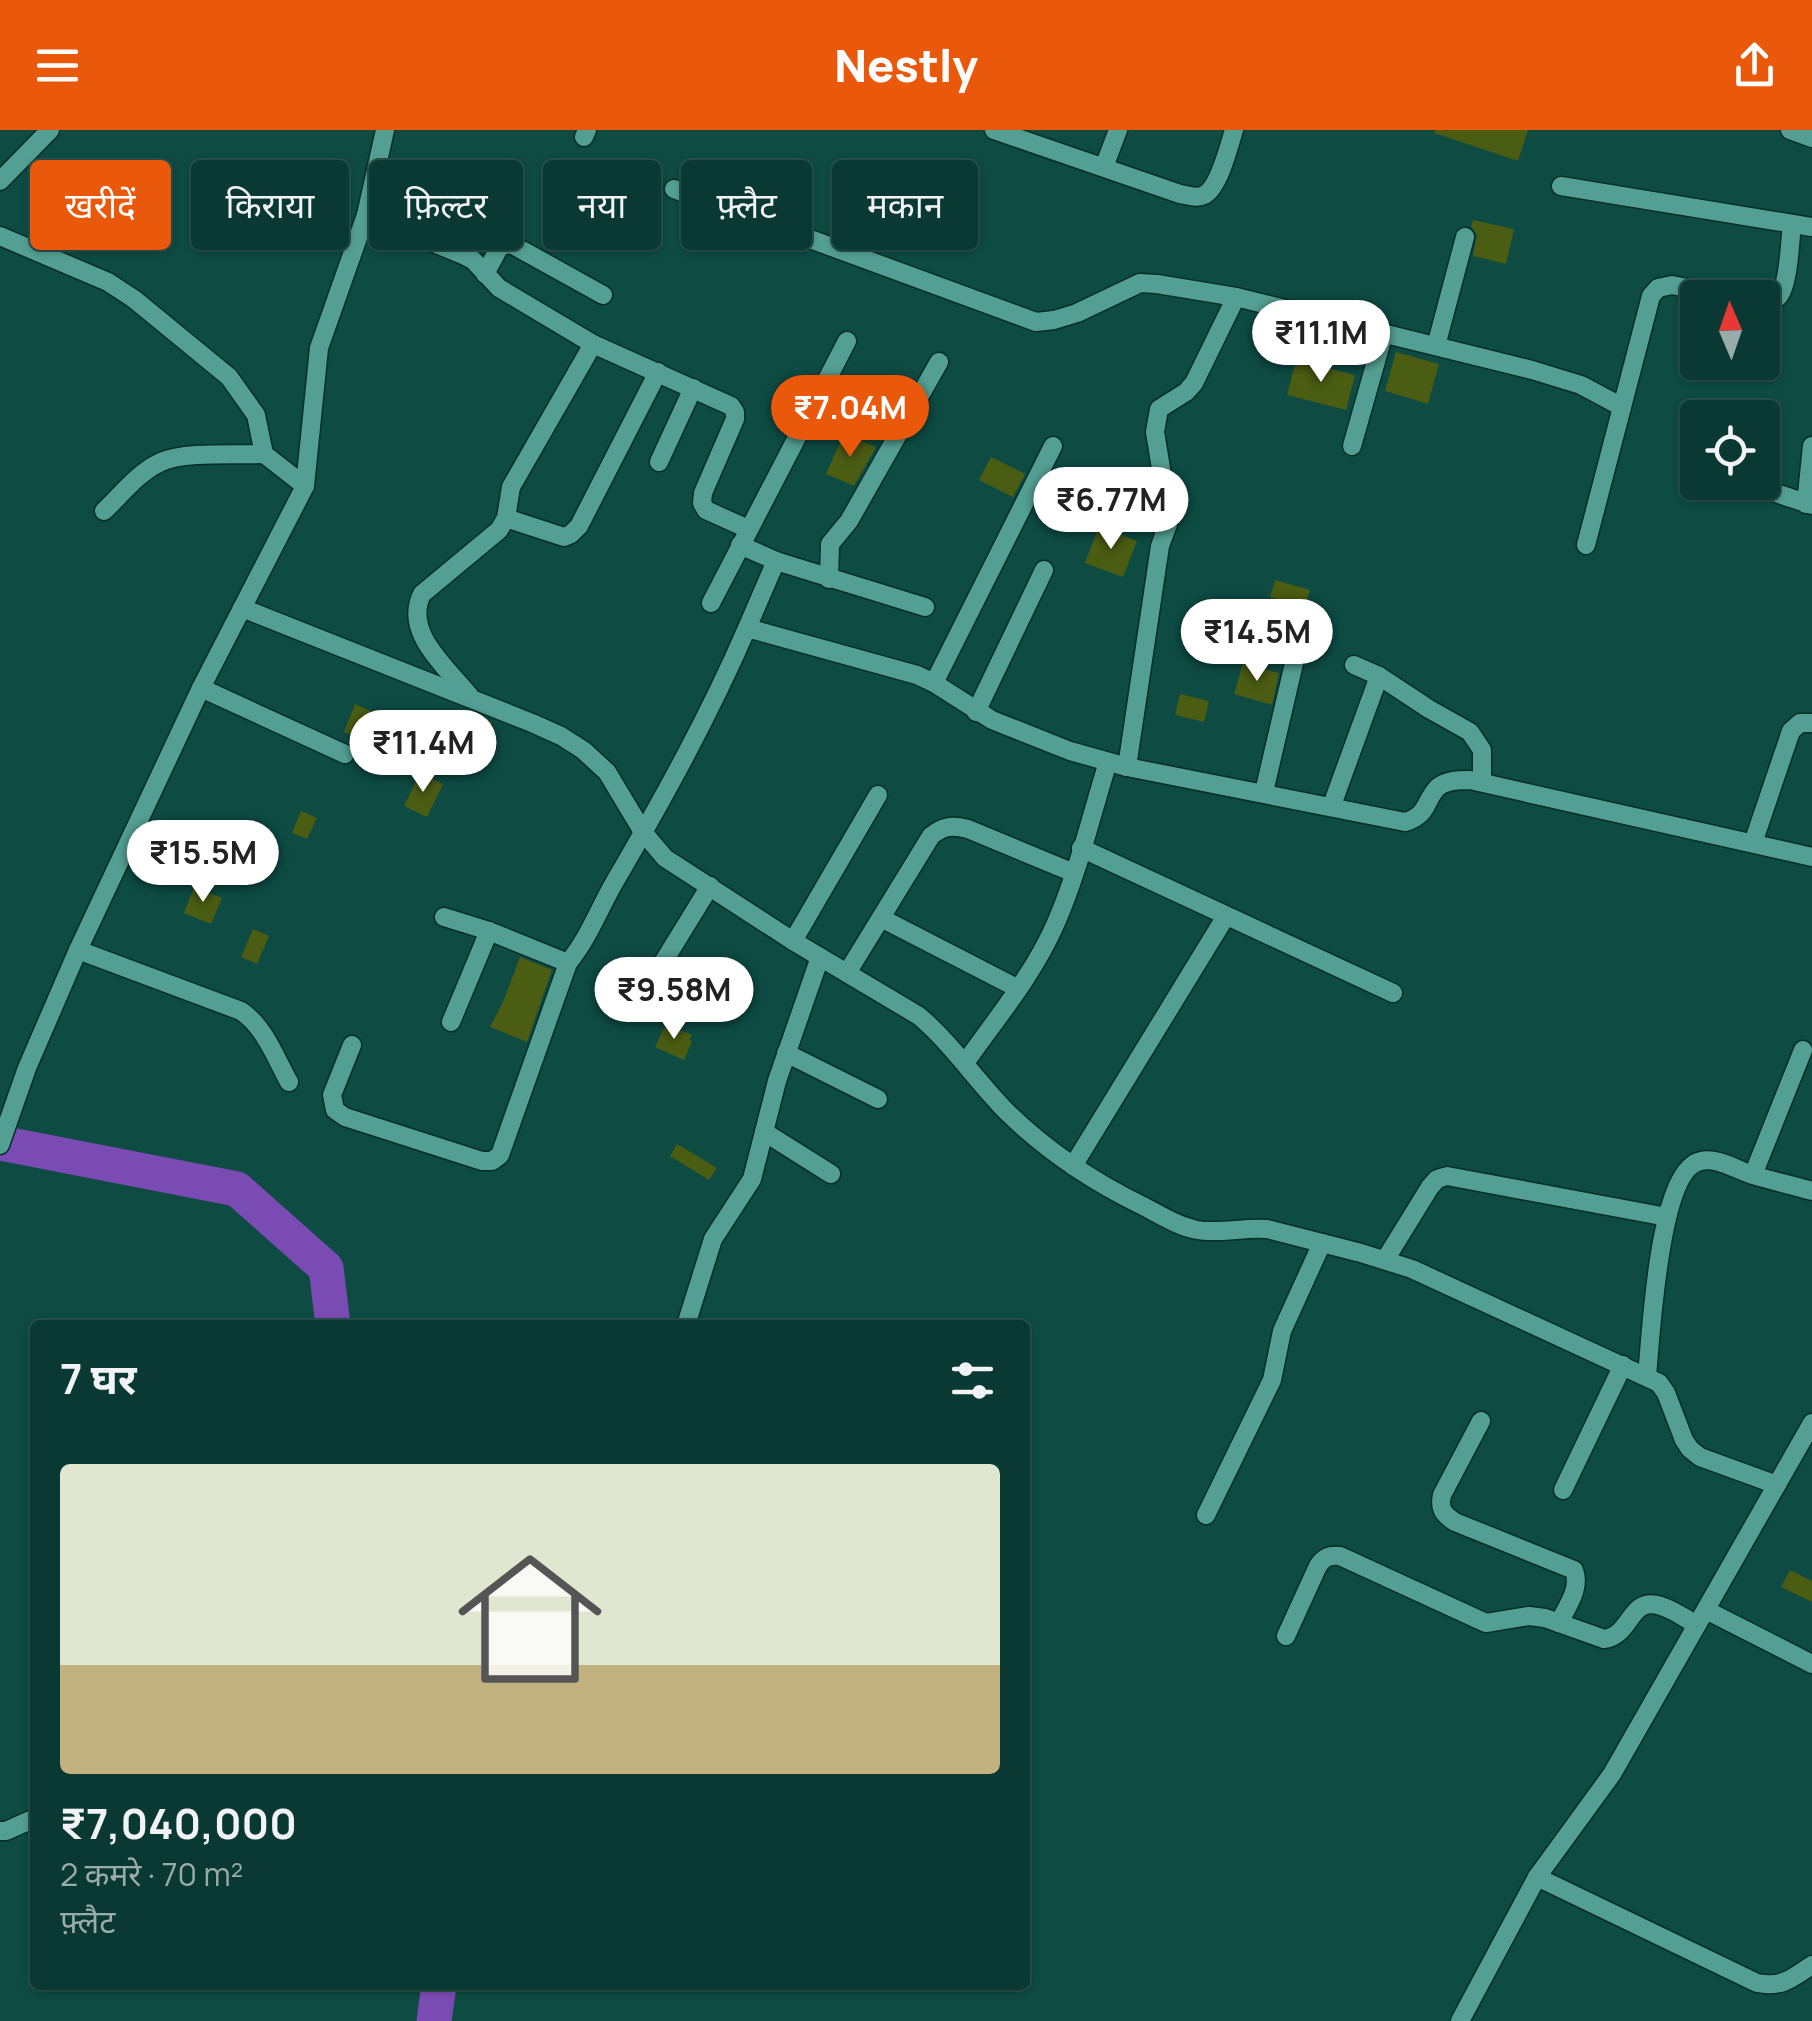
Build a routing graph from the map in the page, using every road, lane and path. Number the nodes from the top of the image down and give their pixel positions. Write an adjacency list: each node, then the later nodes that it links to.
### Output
1 (50, 130): 9 (street)
2 (385, 130): 12 (street)
3 (994, 130): 8 (street)
4 (1118, 130): 8 (street)
5 (1234, 130): 8 (street)
6 (1790, 130): 7 (street)
7 (1812, 138)
8 (1104, 168)
9 (0, 181)
10 (1561, 186): 13 (street)
11 (674, 189): 21 (street)
12 (366, 215): 17 (street); 35 (street)
13 (1792, 224): 14 (street); 20 (street)
14 (1812, 227)
15 (0, 236): 33 (street)
16 (1465, 237): 25 (street)
17 (484, 274): 19 (street); 24 (street)
18 (1680, 287): 29 (street)
19 (603, 295)
20 (1780, 296)
21 (1236, 297): 22 (street); 58 (street)
22 (1384, 333): 25 (street); 31 (street)
23 (848, 341): 40 (street)
24 (593, 344): 27 (street); 39 (street)
25 (1436, 346): 29 (street)
26 (939, 362): 44 (street)
27 (658, 372): 28 (street); 39 (street)
28 (693, 388): 34 (street); 40 (street)
29 (1622, 406): 41 (street)
30 (1053, 446): 52 (street)
31 (1352, 446)
32 (1812, 446): 37 (street)
33 (264, 454): 35 (street); 38 (street)
34 (658, 462)
35 (305, 486): 47 (street)
36 (1780, 494): 37 (street)
37 (1809, 504)
38 (104, 511)
39 (506, 518): 54 (street)
40 (744, 537): 42 (street); 45 (street)
41 (1586, 544)
42 (776, 562): 44 (street); 48 (street)
43 (1044, 570): 55 (street)
44 (829, 579): 46 (street)
45 (711, 603)
46 (924, 607)
47 (242, 608): 53 (street); 54 (street)
48 (746, 628): 52 (street); 63 (street)
49 (1302, 629): 60 (street)
50 (1354, 665): 51 (street)
51 (1379, 676): 59 (street); 62 (street)
52 (934, 683): 55 (street)
53 (201, 688): 57 (street); 74 (street)
54 (472, 699): 63 (street)
55 (976, 712): 58 (street)
56 (1812, 722): 64 (street)
57 (346, 754)
58 (1117, 764): 60 (street); 65 (street)
59 (1482, 782): 62 (street); 64 (street)
60 (1264, 792): 62 (street)
61 (878, 795): 73 (street)
62 (1332, 806)
63 (644, 832): 68 (street); 76 (street)
64 (1754, 843): 66 (street)
65 (1082, 848): 67 (street); 69 (street)
66 (1812, 857)
67 (1074, 873): 71 (street); 78 (street)
68 (710, 886): 73 (street); 80 (street)
69 (1226, 916): 79 (street); 90 (street)
70 (444, 917): 72 (street)
71 (881, 918): 77 (street); 78 (street)
72 (489, 931): 76 (street); 81 (street)
73 (793, 941): 75 (street)
74 (78, 950): 86 (street); 89 (street)
75 (820, 957): 77 (street); 84 (street)
76 (568, 964): 82 (street)
77 (848, 973): 85 (street)
78 (1016, 988): 85 (street)
79 (1393, 993)
80 (643, 995)
81 (451, 1022)
82 (352, 1044)
83 (1803, 1050): 92 (street)
84 (786, 1053): 87 (street); 88 (street)
85 (965, 1063): 90 (street)
86 (289, 1082)
87 (878, 1098)
88 (764, 1132): 91 (street); 97 (street)
89 (0, 1145)
90 (1073, 1166): 95 (street)
91 (832, 1174)
92 (1753, 1175): 93 (street); 94 (street)
93 (1812, 1190)
94 (1667, 1217): 96 (street); 99 (street)
95 (1322, 1243): 96 (street); 104 (street)
96 (1386, 1260): 98 (street)
97 (688, 1320)
98 (1623, 1365): 99 (street); 103 (street)
99 (1647, 1376): 102 (street)
100 (1481, 1421): 106 (street)
101 (1812, 1424): 102 (street)
102 (1777, 1486): 105 (street)
103 (1563, 1490)
104 (1206, 1514)
105 (1702, 1618): 106 (street); 108 (street); 111 (street)
106 (1559, 1623): 107 (street)
107 (1286, 1636)
108 (1812, 1664)
109 (30, 1820): 110 (street)
110 (0, 1831)
111 (1538, 1878): 112 (street); 113 (street)
112 (1812, 1965)
113 (1460, 2021)

